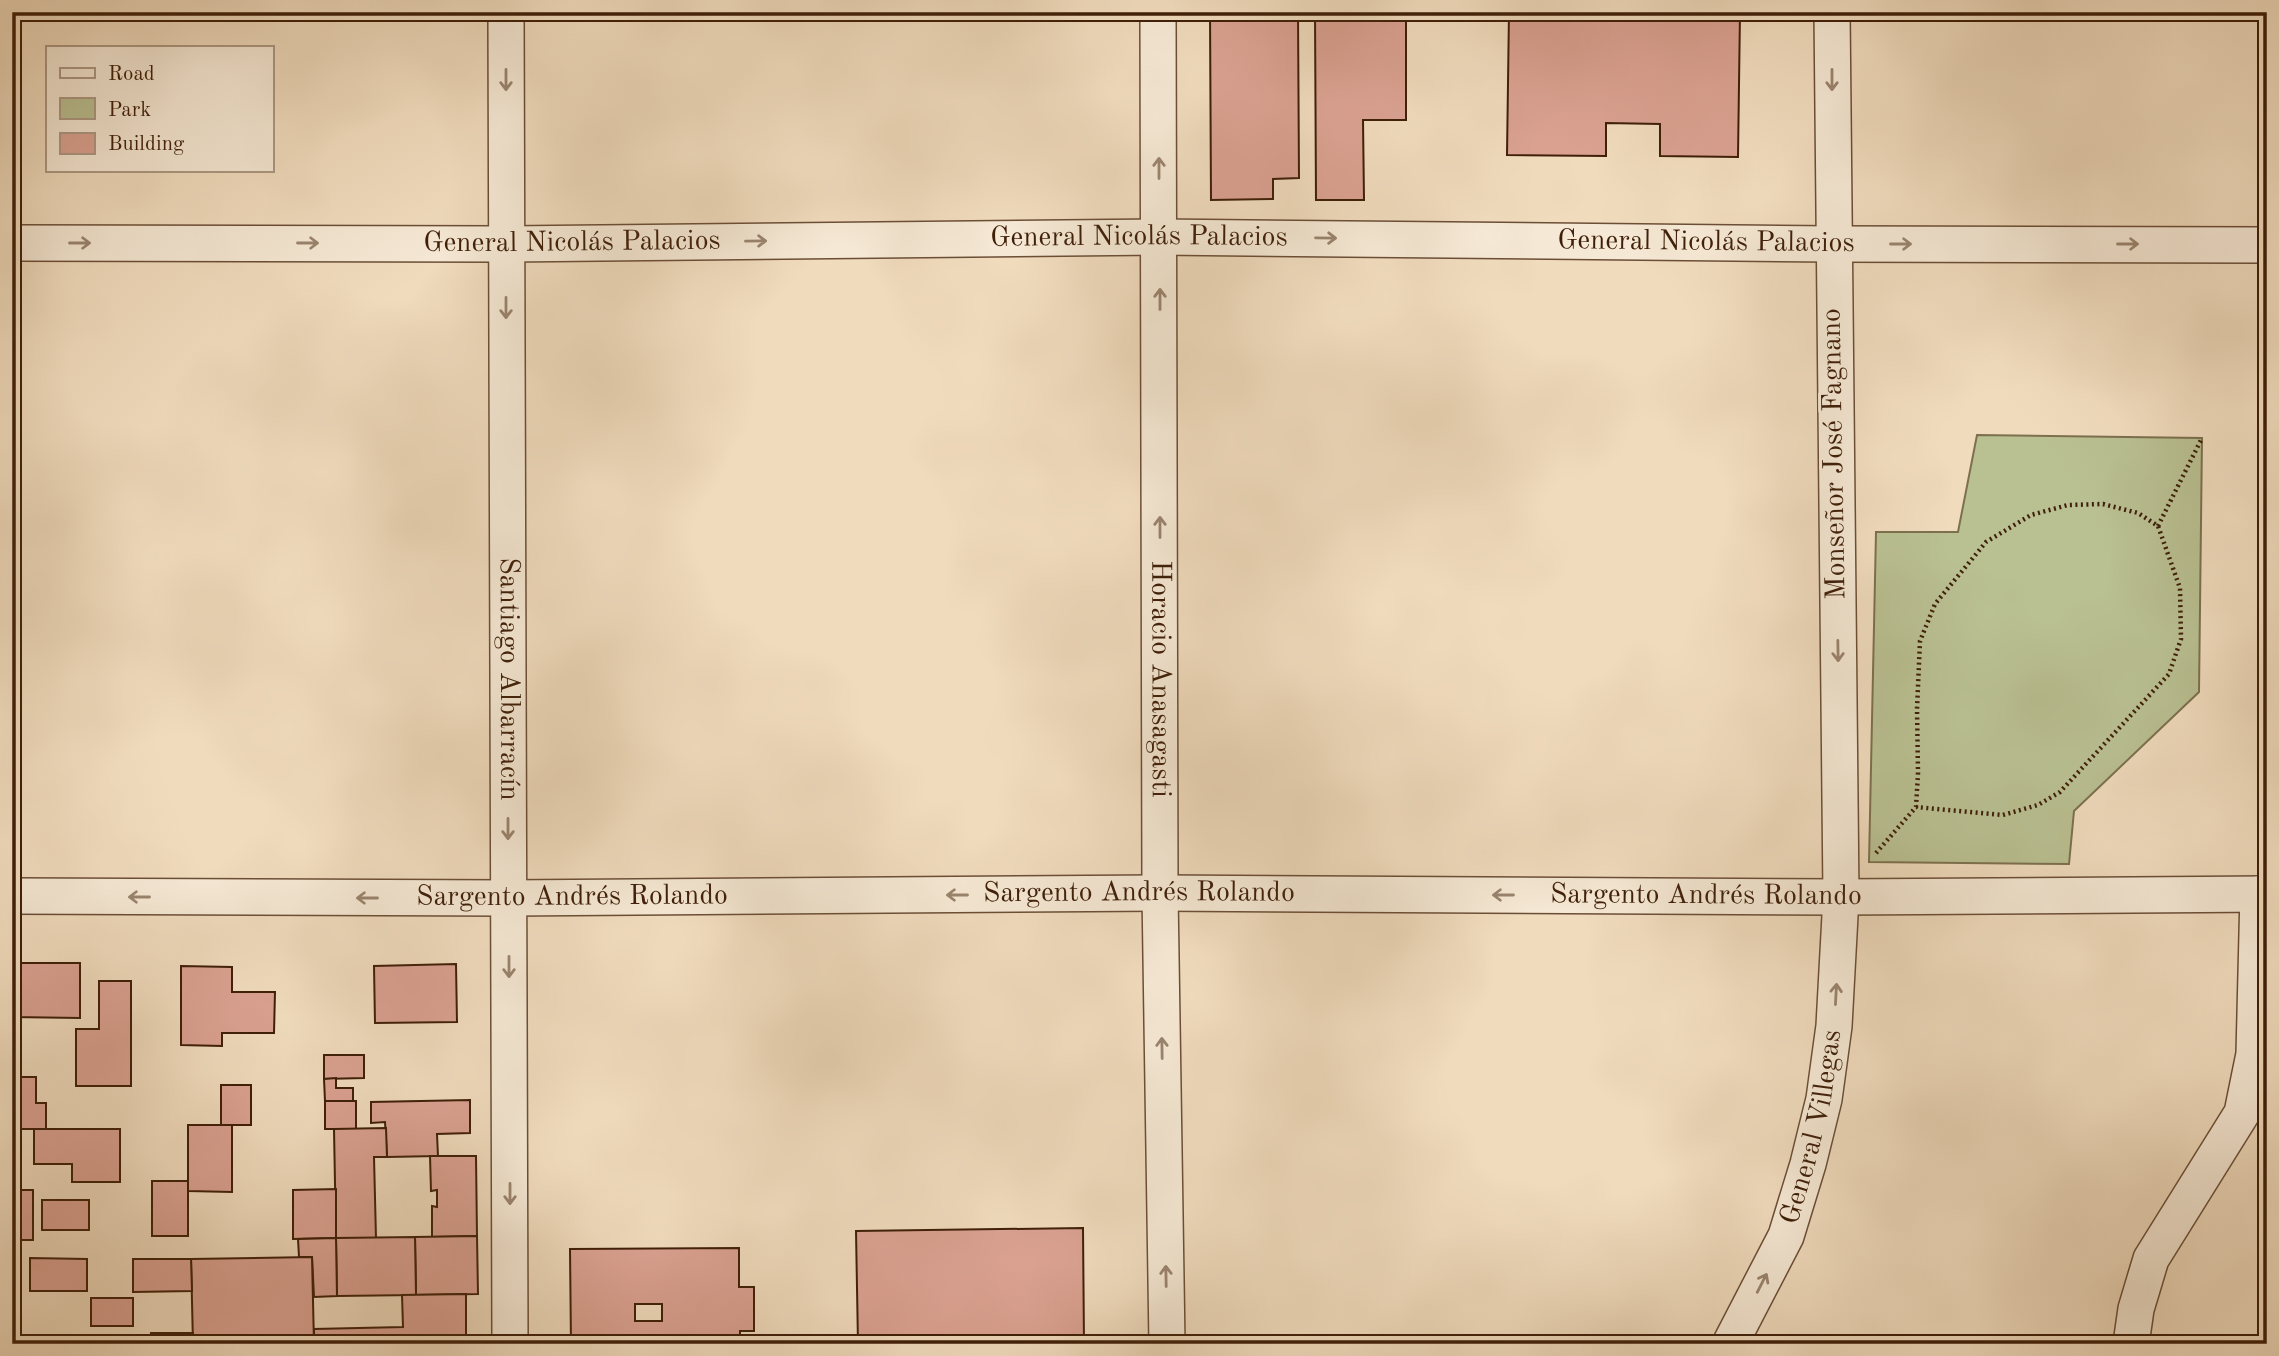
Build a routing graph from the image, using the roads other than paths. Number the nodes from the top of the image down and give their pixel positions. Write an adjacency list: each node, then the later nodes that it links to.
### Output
1 (506, 12): 6 (street, Santiago Albarracín, one-way to 6)
2 (1158, 12): 4 (street, Horacio Anasagasti, one-way to 2)
3 (1832, 12): 7 (street, Monseñor José Fagnano, one-way to 7)
4 (1160, 237): 6 (street, General Nicolás Palacios, one-way to 4); 7 (street, General Nicolás Palacios, one-way to 7); 9 (street, Horacio Anasagasti, one-way to 4)
5 (12, 243): 6 (street, General Nicolás Palacios, one-way to 6)
6 (506, 244): 13 (street, Santiago Albarracín, one-way to 13)
7 (1832, 244): 8 (street, General Nicolás Palacios, one-way to 8); 12 (street, Monseñor José Fagnano, one-way to 12)
8 (2267, 245)
9 (1160, 894): 12 (street, Sargento Andrés Rolando, one-way to 9); 13 (street, Sargento Andrés Rolando, one-way to 13); 15 (street, Horacio Anasagasti, one-way to 9)
10 (2262, 894): 12 (street, Sargento Andrés Rolando); 17 (street)
11 (12, 896): 13 (street, Sargento Andrés Rolando, one-way to 11)
12 (1841, 897): 16 (street, General Villegas, one-way to 12)
13 (509, 898): 14 (street, Santiago Albarracín, one-way to 14)
14 (510, 1344)
15 (1167, 1344)
16 (1730, 1344)
17 (2130, 1344)

